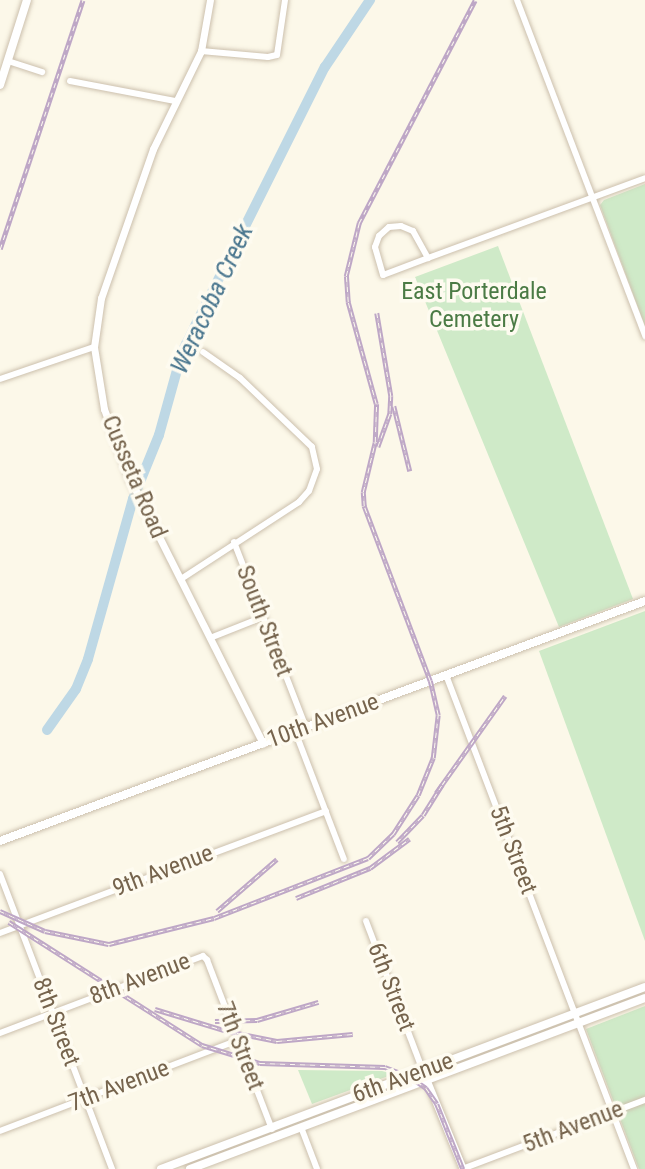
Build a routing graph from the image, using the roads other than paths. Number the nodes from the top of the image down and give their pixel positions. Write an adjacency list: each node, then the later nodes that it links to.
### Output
1 (27, 0): 6 (main road)
2 (210, 0): 5 (street, Cusseta Road)
3 (285, 0): 5 (street)
4 (517, 0): 12 (street)
5 (201, 51): 10 (street, Cusseta Road)
6 (8, 61): 7 (street); 9 (main road)
7 (42, 72)
8 (70, 81): 10 (street)
9 (0, 85)
10 (175, 101): 15 (street, Cusseta Road)
11 (645, 178): 12 (street)
12 (593, 199): 13 (street); 14 (street)
13 (428, 258): 13 (street)
14 (645, 336)
15 (94, 347): 17 (street); 19 (street, Cusseta Road)
16 (203, 352): 18 (street, South Street)
17 (0, 379)
18 (234, 542): 19 (street); 21 (street, South Street)
19 (181, 579): 22 (street, Cusseta Road)
20 (645, 601): 23 (main road, 10th Avenue)
21 (263, 617): 22 (street); 24 (street, South Street)
22 (209, 638): 26 (street, Cusseta Road)
23 (446, 676): 24 (main road, 10th Avenue); 38 (street, 5th Street)
24 (306, 727): 25 (main road, 10th Avenue)
25 (295, 732): 26 (main road, 10th Avenue); 27 (street)
26 (263, 743): 28 (main road, 10th Avenue)
27 (326, 811): 29 (street); 32 (street, 9th Avenue)
28 (0, 841)
29 (344, 859)
30 (0, 874): 32 (street, 8th Street)
31 (366, 921): 42 (street, 6th Street)
32 (19, 926): 33 (street, 9th Avenue); 37 (street, 8th Street)
33 (0, 933)
34 (203, 956): 37 (street, 8th Avenue); 41 (street, 7th Street)
35 (645, 987): 38 (main road, 6th Avenue)
36 (645, 998): 39 (main road, 6th Avenue)
37 (52, 1013): 40 (street, 8th Avenue); 44 (street, 8th Street)
38 (576, 1013): 39 (street, 5th Street); 42 (main road, 6th Avenue)
39 (580, 1024): 43 (main road, 6th Avenue); 46 (street, 5th Street)
40 (0, 1033)
41 (238, 1040): 44 (street, 7th Avenue); 47 (street, 7th Street)
42 (423, 1071): 43 (street, 6th Street); 47 (main road, 6th Avenue)
43 (427, 1080): 48 (main road, 6th Avenue); 55 (street, 6th Street)
44 (85, 1099): 49 (street, 7th Avenue); 51 (street, 8th Street)
45 (645, 1100): 46 (street, 5th Avenue)
46 (613, 1112): 55 (street, 5th Avenue); 56 (street)
47 (272, 1127): 50 (street, 7th Street); 52 (main road, 6th Avenue)
48 (301, 1127): 50 (main road, 6th Avenue); 54 (street)
49 (0, 1131)
50 (275, 1137): 53 (main road, 6th Avenue)
51 (112, 1169)
52 (162, 1169)
53 (190, 1169)
54 (317, 1169)
55 (462, 1169)
56 (634, 1169)

